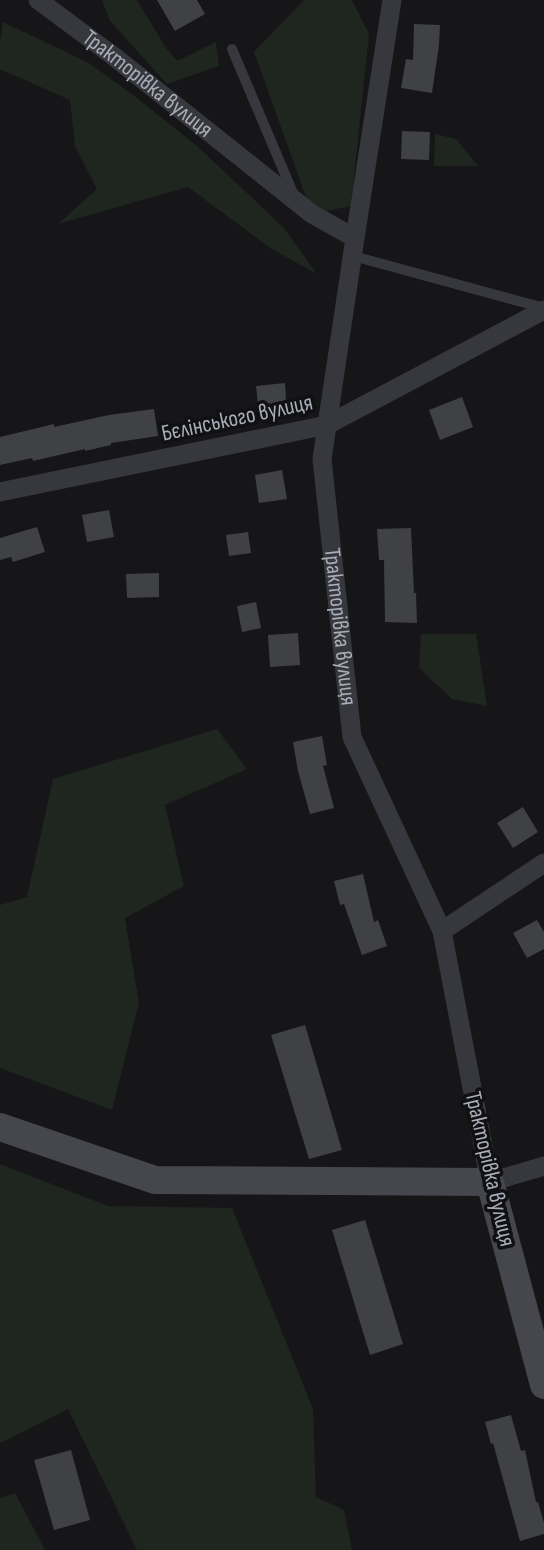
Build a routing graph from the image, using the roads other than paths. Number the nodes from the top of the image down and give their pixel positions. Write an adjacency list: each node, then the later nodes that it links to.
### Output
1 (38, 0): 4 (street, Тракторівка вулиця)
2 (392, 0): 5 (street)
3 (232, 49): 4 (lane)
4 (295, 200): 5 (street, Тракторівка вулиця)
5 (354, 247): 6 (lane); 7 (street, Тракторівка вулиця)
6 (544, 309): 7 (street, Бєлінського вулиця)
7 (327, 425): 8 (street, Бєлінського вулиця); 10 (street, Тракторівка вулиця)
8 (0, 492)
9 (544, 863): 10 (street)
10 (442, 931): 13 (street, Тракторівка вулиця)
11 (0, 1127): 13 (main road)
12 (544, 1166): 13 (street)
13 (490, 1182): 14 (main road, Тракторівка вулиця)
14 (544, 1385)

